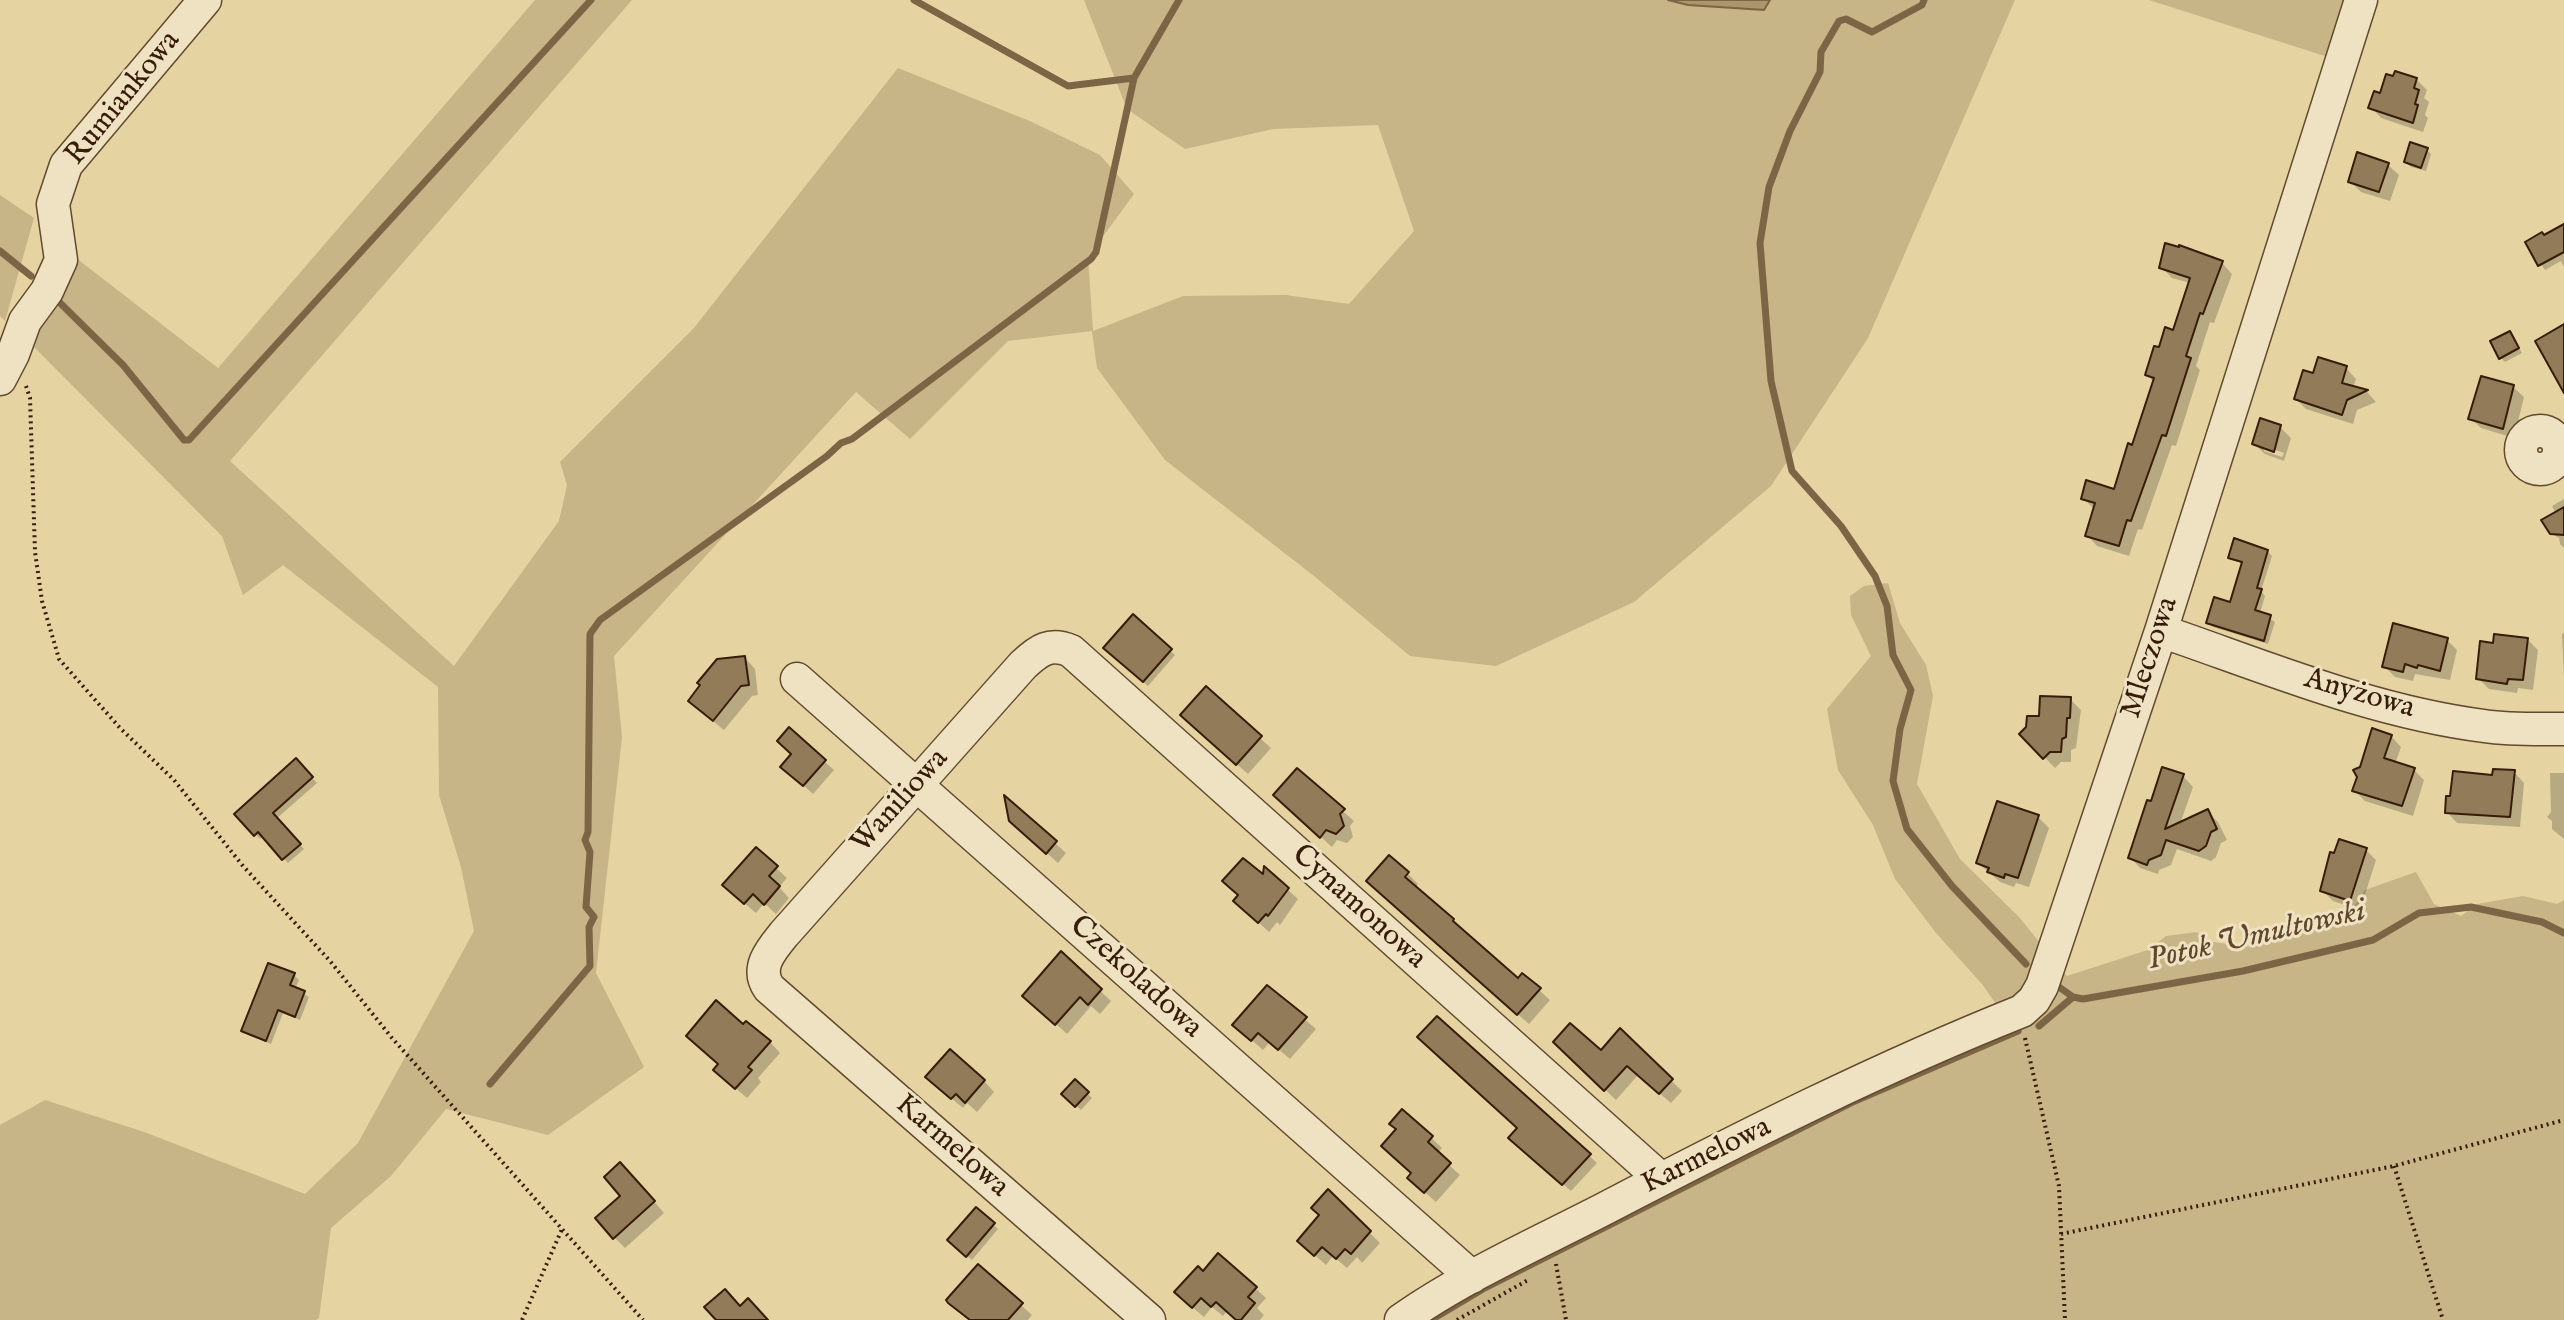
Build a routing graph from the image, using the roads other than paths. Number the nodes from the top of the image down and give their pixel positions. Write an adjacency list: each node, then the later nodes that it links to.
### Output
1 (205, 0): 3 (street, Rumiankowa)
2 (2361, 0): 4 (street, Mleczowa)
3 (7, 366)
4 (2161, 631): 7 (street, Anyżowa); 10 (street, Mleczowa)
5 (1050, 646): 8 (street, Waniliowa); 11 (street, Cynamonowa)
6 (797, 679): 8 (street, Czekoladowa)
7 (2564, 729)
8 (916, 783): 9 (street, Waniliowa); 12 (street, Czekoladowa)
9 (763, 969): 13 (street, Karmelowa)
10 (2022, 1011): 11 (street, Karmelowa)
11 (1661, 1179): 12 (street, Karmelowa)
12 (1472, 1277): 14 (street, Karmelowa)
13 (1149, 1320)
14 (1401, 1320)

